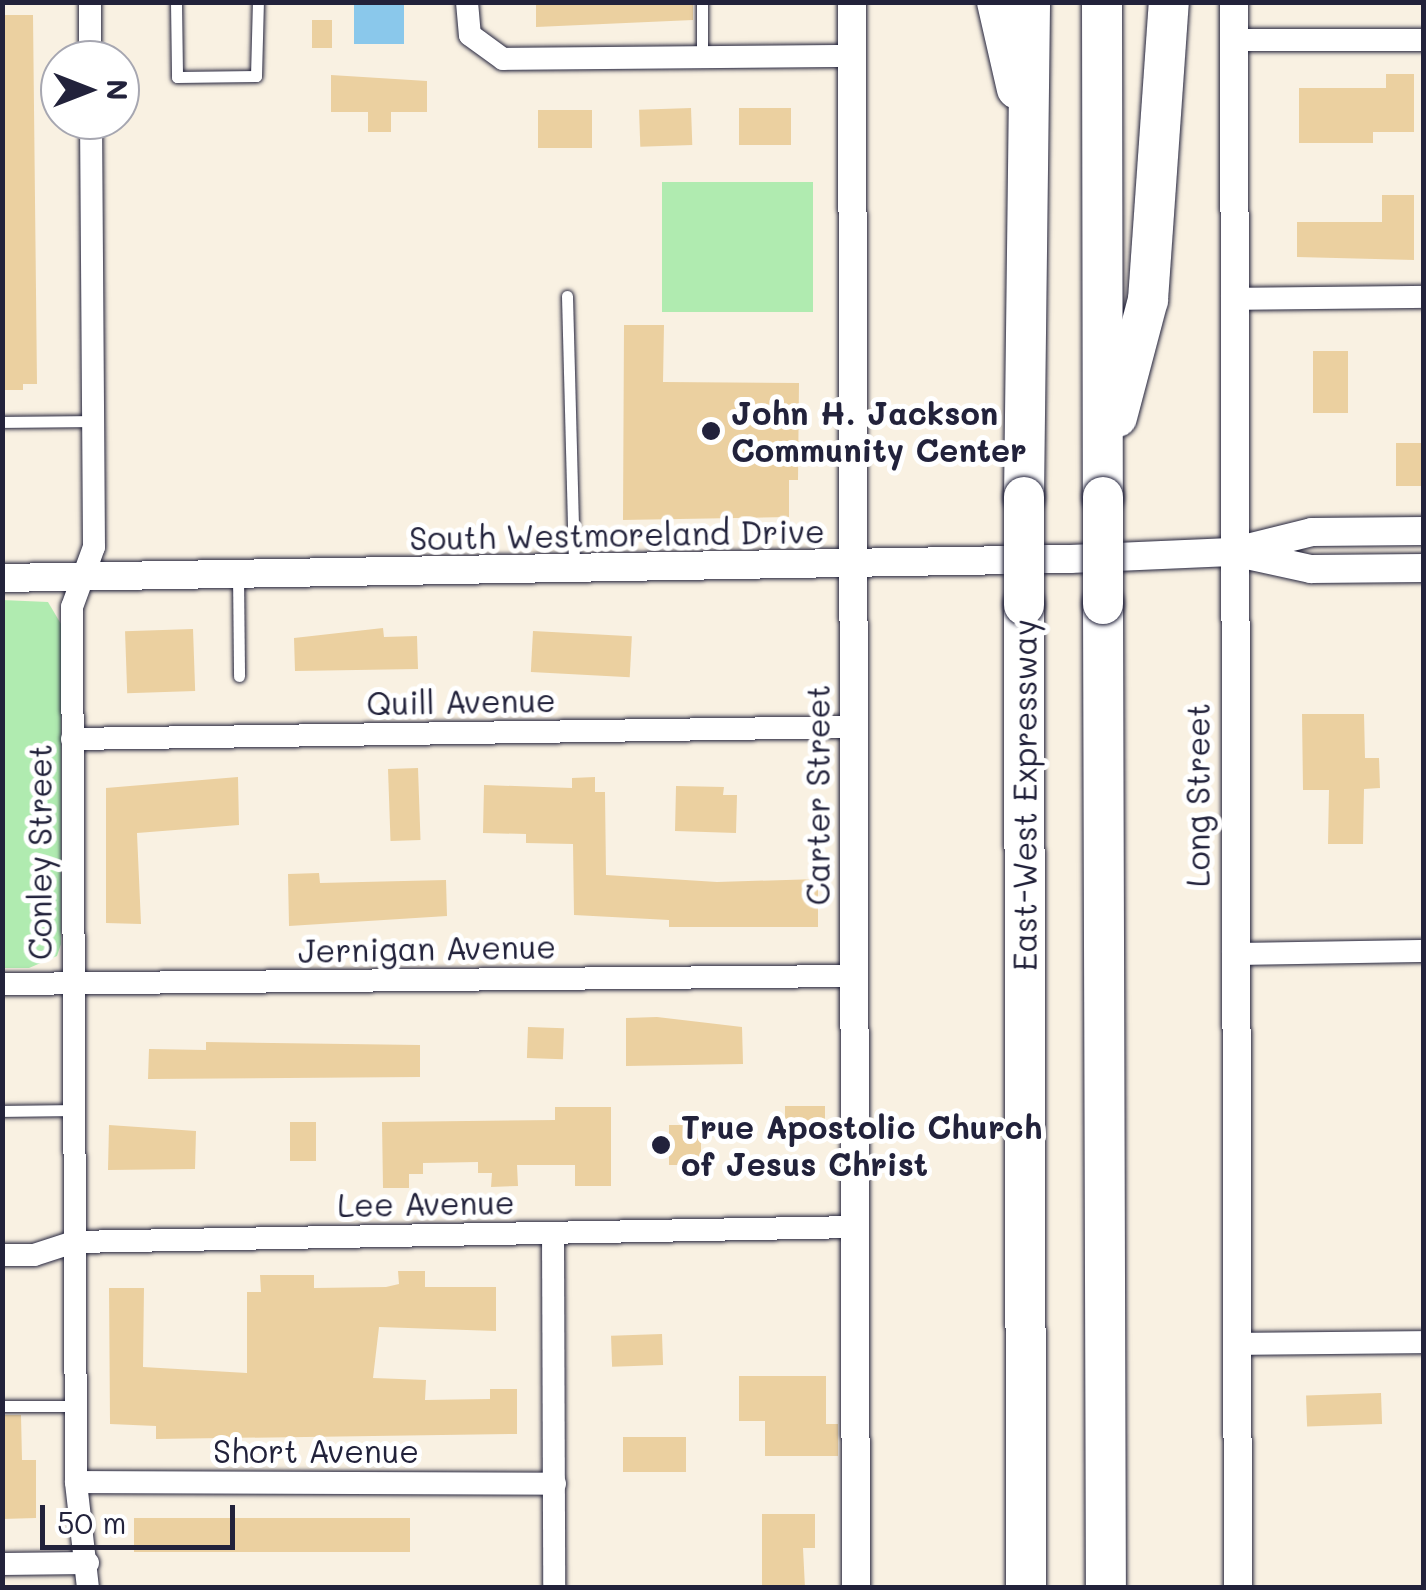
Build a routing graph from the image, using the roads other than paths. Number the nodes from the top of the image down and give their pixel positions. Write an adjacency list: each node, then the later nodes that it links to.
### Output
1 (90, 2): 12 (street)
2 (176, 2): 3 (lane)
3 (258, 2)
4 (467, 2): 16 (street)
5 (702, 2): 16 (lane)
6 (852, 2): 15 (street, Carter Street)
7 (997, 2): 18 (highway)
8 (1030, 2): 18 (highway, East-West Expressway)
9 (1102, 2): 24 (highway)
10 (1169, 2): 24 (highway)
11 (1234, 2): 13 (street, Long Street)
12 (90, 40)
13 (1234, 40): 14 (street); 21 (street, Long Street)
14 (1424, 40)
15 (852, 56): 16 (street); 27 (street, Carter Street)
16 (702, 59)
17 (91, 140): 22 (street, Conley Street)
18 (1032, 141): 58 (highway, East-West Expressway, bridge)
19 (568, 296): 29 (lane)
20 (1424, 297): 21 (street)
21 (1232, 300): 26 (street, Long Street)
22 (93, 421): 23 (lane); 31 (street, Conley Street)
23 (2, 422)
24 (1104, 483): 59 (highway, bridge)
25 (1424, 530): 26 (street, South Westmoreland Drive)
26 (1231, 552): 27 (street, South Westmoreland Drive); 28 (street, South Westmoreland Drive); 37 (street, Long Street)
27 (852, 566): 29 (street, South Westmoreland Drive); 34 (street, Carter Street)
28 (1424, 568)
29 (574, 570): 30 (street, South Westmoreland Drive)
30 (238, 575): 31 (street, South Westmoreland Drive); 33 (lane)
31 (82, 577): 32 (street, South Westmoreland Drive); 35 (street, Conley Street)
32 (2, 578)
33 (239, 676)
34 (851, 727): 35 (street, Quill Avenue); 38 (street, Carter Street)
35 (72, 740): 40 (street, Conley Street)
36 (1424, 951): 37 (street)
37 (1233, 954): 48 (street, Long Street)
38 (853, 976): 40 (street, Jernigan Avenue); 43 (street, Carter Street)
39 (2, 984): 40 (street, Jernigan Avenue)
40 (72, 984): 41 (street, Conley Street)
41 (73, 1110): 42 (lane); 45 (street, Conley Street)
42 (2, 1111)
43 (853, 1227): 44 (street, Lee Avenue); 57 (street, Carter Street)
44 (553, 1233): 45 (street, Lee Avenue); 52 (street)
45 (74, 1242): 46 (street, Lee Avenue); 50 (street, Conley Street)
46 (2, 1256)
47 (1424, 1342): 48 (street)
48 (1238, 1344): 60 (street, Long Street)
49 (2, 1406): 50 (lane)
50 (76, 1406): 51 (street, Conley Street)
51 (76, 1482): 52 (street, Short Avenue); 53 (street, Conley Street)
52 (556, 1484): 56 (street)
53 (88, 1563): 54 (street); 55 (street, Conley Street)
54 (2, 1564)
55 (88, 1588)
56 (554, 1588)
57 (856, 1588)
58 (1026, 1588)
59 (1106, 1588)
60 (1238, 1588)

